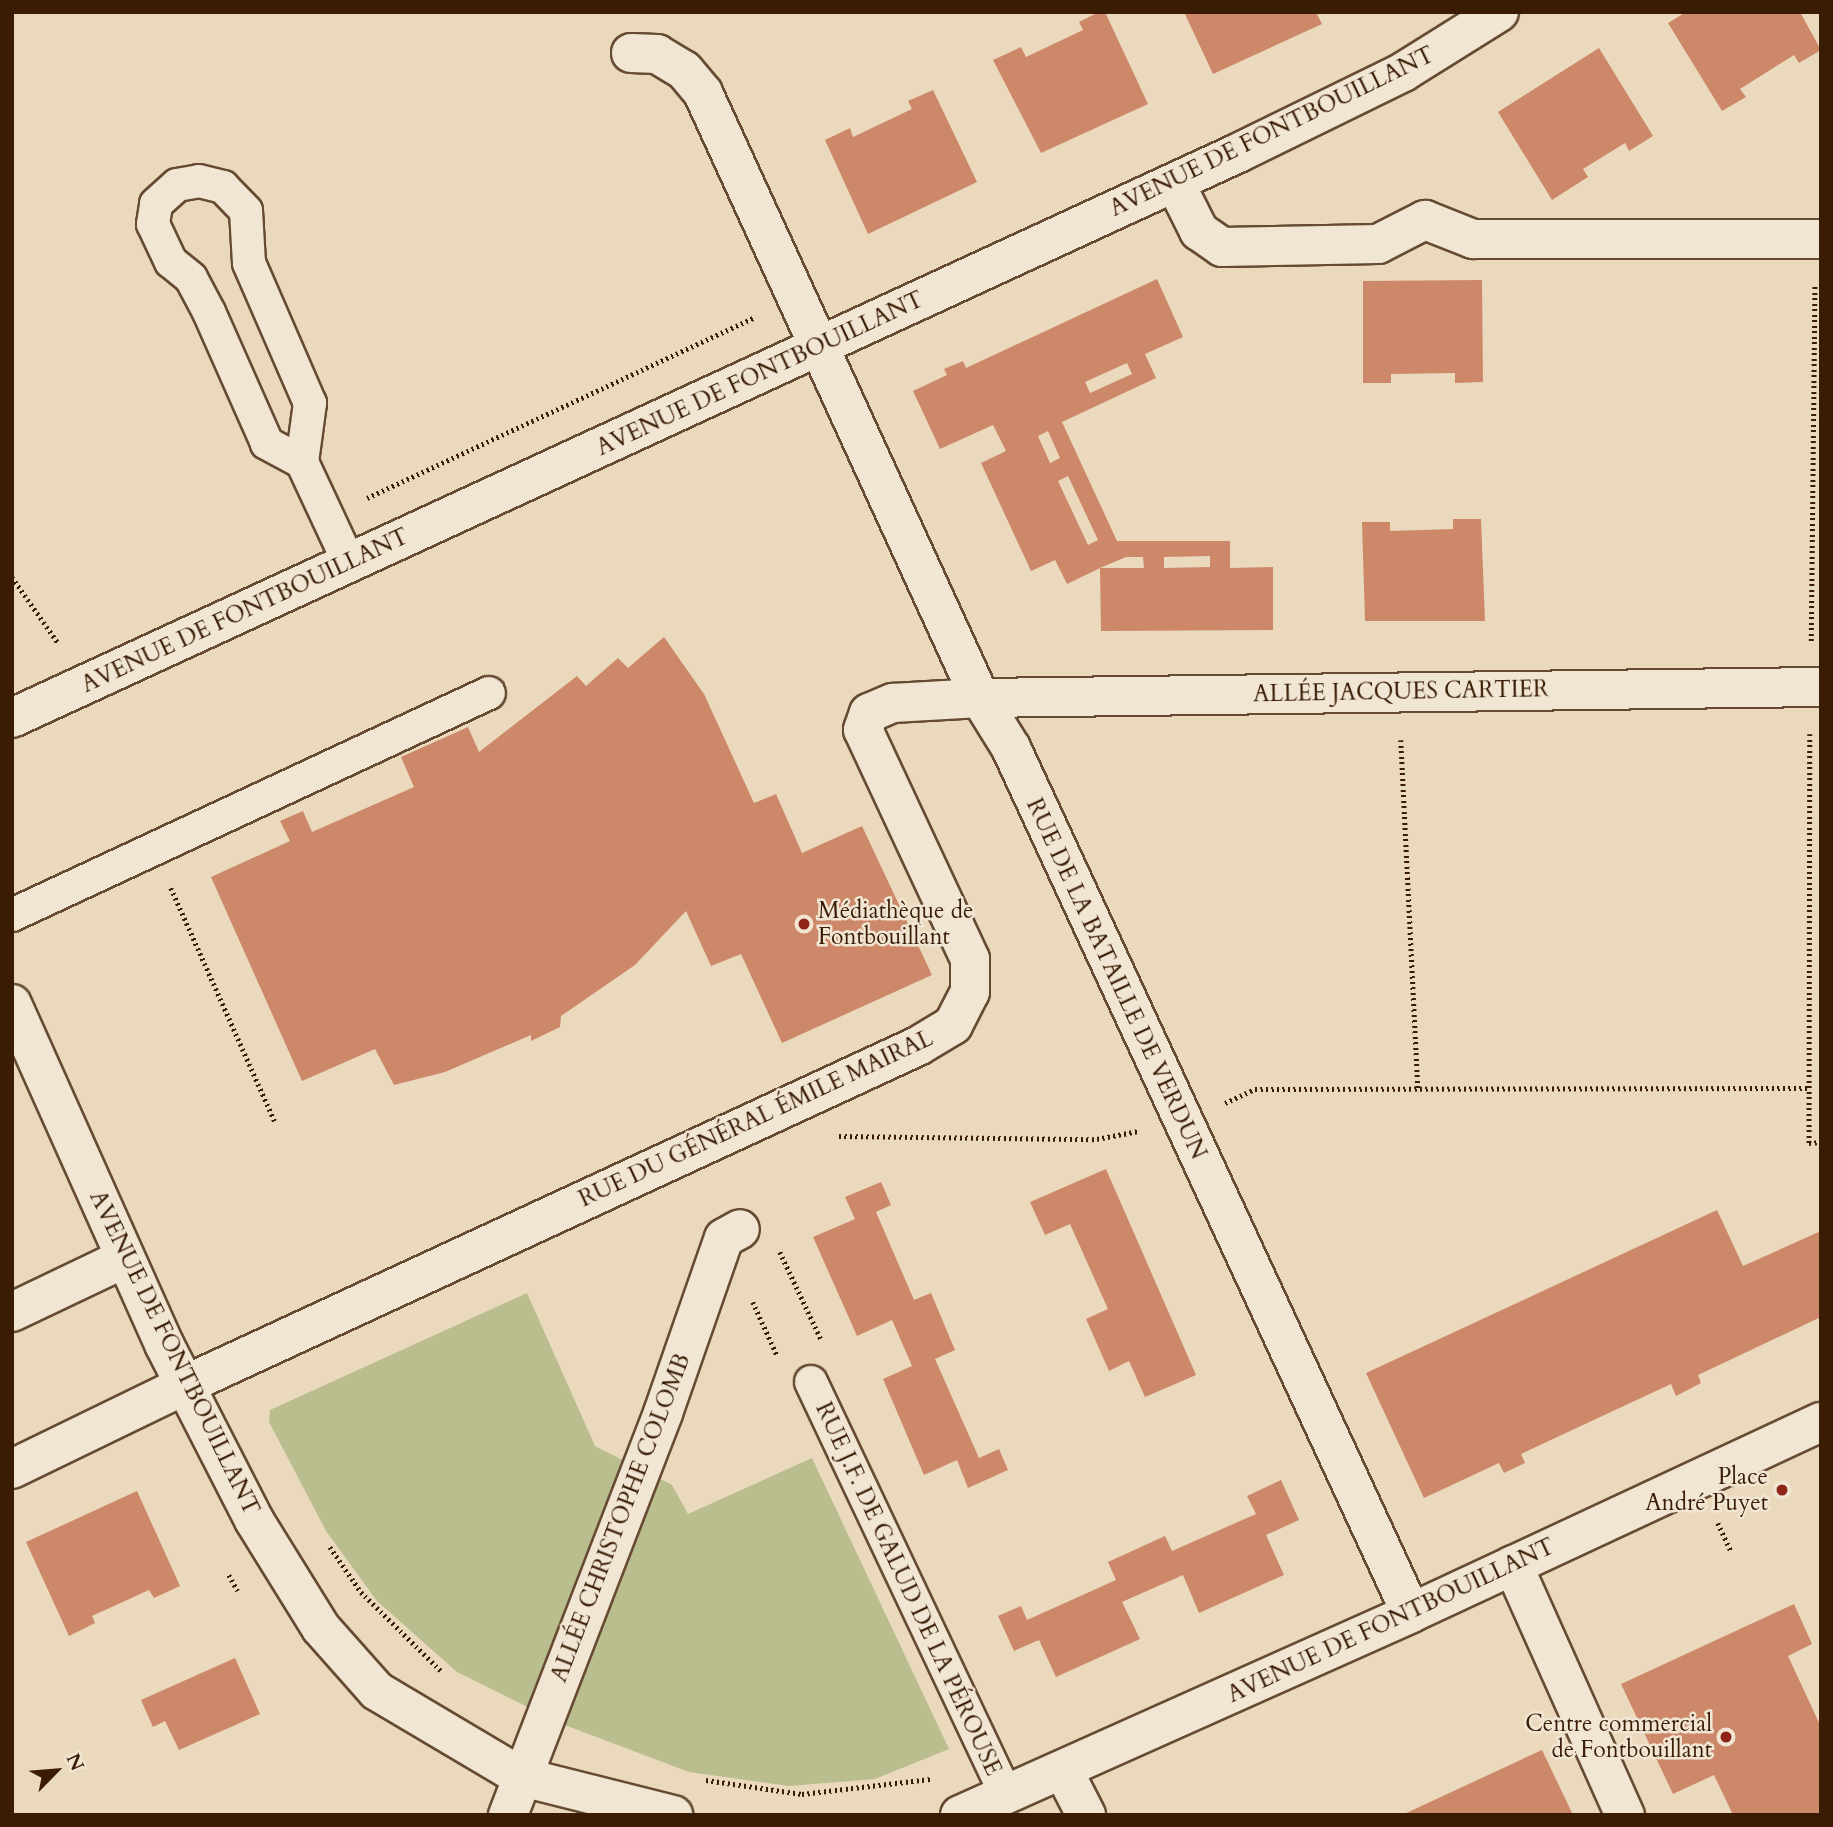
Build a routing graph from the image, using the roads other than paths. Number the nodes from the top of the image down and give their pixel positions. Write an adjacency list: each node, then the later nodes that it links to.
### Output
1 (1499, 12): 3 (street, AVENUE DE FONTBOUILLANT)
2 (631, 53): 5 (street, RUE DE LA BATAILLE DE VERDUN)
3 (1175, 183): 4 (street); 5 (street, AVENUE DE FONTBOUILLANT)
4 (1821, 239)
5 (820, 346): 7 (street, AVENUE DE FONTBOUILLANT); 10 (street, RUE DE LA BATAILLE DE VERDUN)
6 (302, 461): 6 (lane); 7 (lane)
7 (349, 563): 11 (street, AVENUE DE FONTBOUILLANT)
8 (1821, 687): 10 (street, ALLÉE JACQUES CARTIER)
9 (489, 693): 12 (lane)
10 (980, 698): 18 (street, RUE DU GÉNÉRAL ÉMILE MAIRAL); 22 (street, RUE DE LA BATAILLE DE VERDUN)
11 (12, 718)
12 (12, 915)
13 (12, 1004): 15 (street, AVENUE DE FONTBOUILLANT)
14 (732, 1233): 24 (street, ALLÉE CHRISTOPHE COLOMB)
15 (125, 1258): 16 (street); 18 (street, AVENUE DE FONTBOUILLANT)
16 (12, 1312)
17 (811, 1382): 25 (lane, RUE J.F. DE GALUD DE LA PÉROUSE)
18 (185, 1385): 20 (street, RUE DU GÉNÉRAL ÉMILE MAIRAL); 24 (street, AVENUE DE FONTBOUILLANT)
19 (1821, 1422): 21 (street, AVENUE DE FONTBOUILLANT)
20 (12, 1469)
21 (1513, 1565): 22 (street, AVENUE DE FONTBOUILLANT); 30 (street)
22 (1411, 1614): 23 (street, AVENUE DE FONTBOUILLANT)
23 (1063, 1770): 25 (street, AVENUE DE FONTBOUILLANT); 29 (street)
24 (522, 1777): 26 (street, ALLÉE CHRISTOPHE COLOMB); 27 (street, AVENUE DE FONTBOUILLANT)
25 (1006, 1795): 28 (street, AVENUE DE FONTBOUILLANT)
26 (508, 1815)
27 (673, 1815)
28 (960, 1815)
29 (1086, 1815)
30 (1625, 1815)

